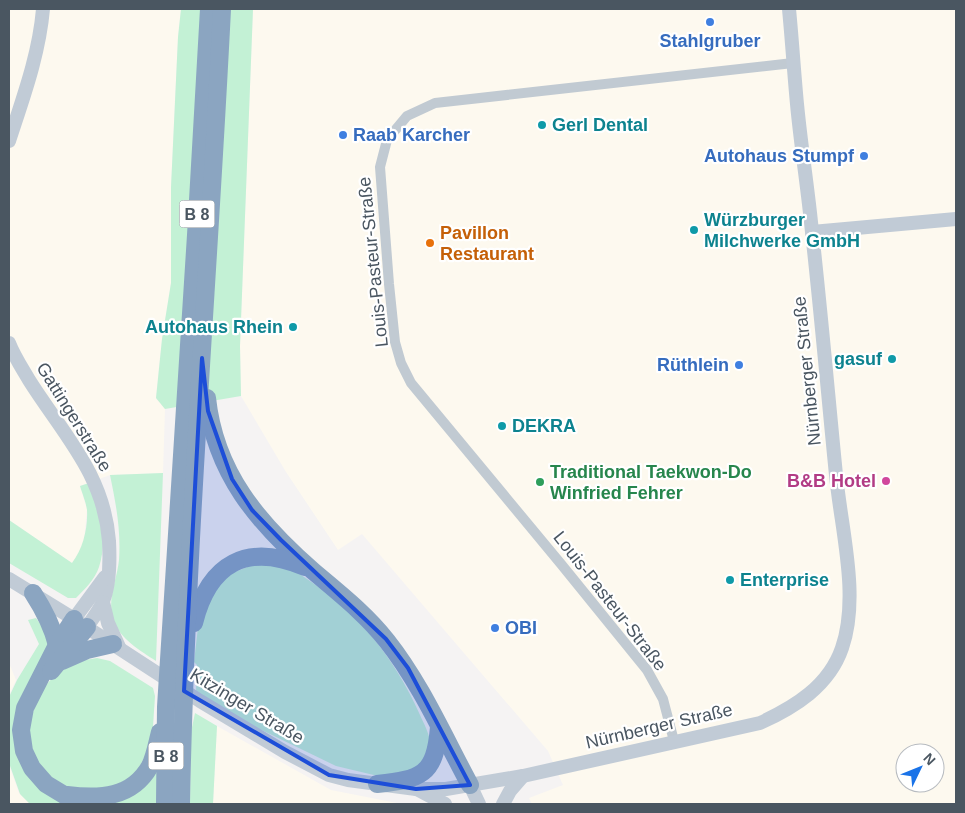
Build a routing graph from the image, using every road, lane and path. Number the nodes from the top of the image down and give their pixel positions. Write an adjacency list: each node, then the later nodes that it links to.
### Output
1 (43, 9): 6 (street)
2 (208, 9): 19 (highway, B 8)
3 (222, 9): 10 (highway, B 8)
4 (789, 9): 5 (street, Nürnberger Straße)
5 (793, 63): 8 (street, Nürnberger Straße); 24 (street, Louis-Pasteur-Straße)
6 (9, 141)
7 (956, 219): 8 (street)
8 (812, 232): 24 (street, Nürnberger Straße)
9 (9, 343): 12 (street, Gattingerstraße)
10 (202, 358): 11 (highway); 19 (highway, B 8)
11 (313, 570): 19 (highway); 23 (highway)
12 (108, 571): 15 (street, Gattingerstraße); 16 (street, Gattingerstraße)
13 (9, 579): 14 (street, Kitzinger Straße)
14 (33, 594): 16 (street, Kitzinger Straße); 17 (highway)
15 (103, 602): 16 (street, Gattingerstraße); 18 (street)
16 (80, 623): 17 (highway); 18 (street, Kitzinger Straße); 20 (highway)
17 (57, 645): 21 (highway)
18 (116, 646): 20 (highway); 26 (street, Kitzinger Straße)
19 (177, 654): 22 (highway, B 8); 32 (highway, B 8)
20 (59, 663): 21 (highway)
21 (34, 690): 29 (highway)
22 (166, 707): 29 (highway); 31 (highway, B 8)
23 (439, 727): 26 (highway); 27 (highway)
24 (674, 741): 25 (street, Nürnberger Straße)
25 (523, 776): 27 (street, Nürnberger Straße); 35 (street)
26 (376, 784): 28 (street, Kitzinger Straße)
27 (470, 785): 28 (street, Kitzinger Straße); 34 (street)
28 (416, 789): 33 (street)
29 (62, 795): 30 (highway)
30 (80, 804)
31 (165, 804)
32 (181, 804)
33 (445, 804)
34 (479, 804)
35 (503, 804)

